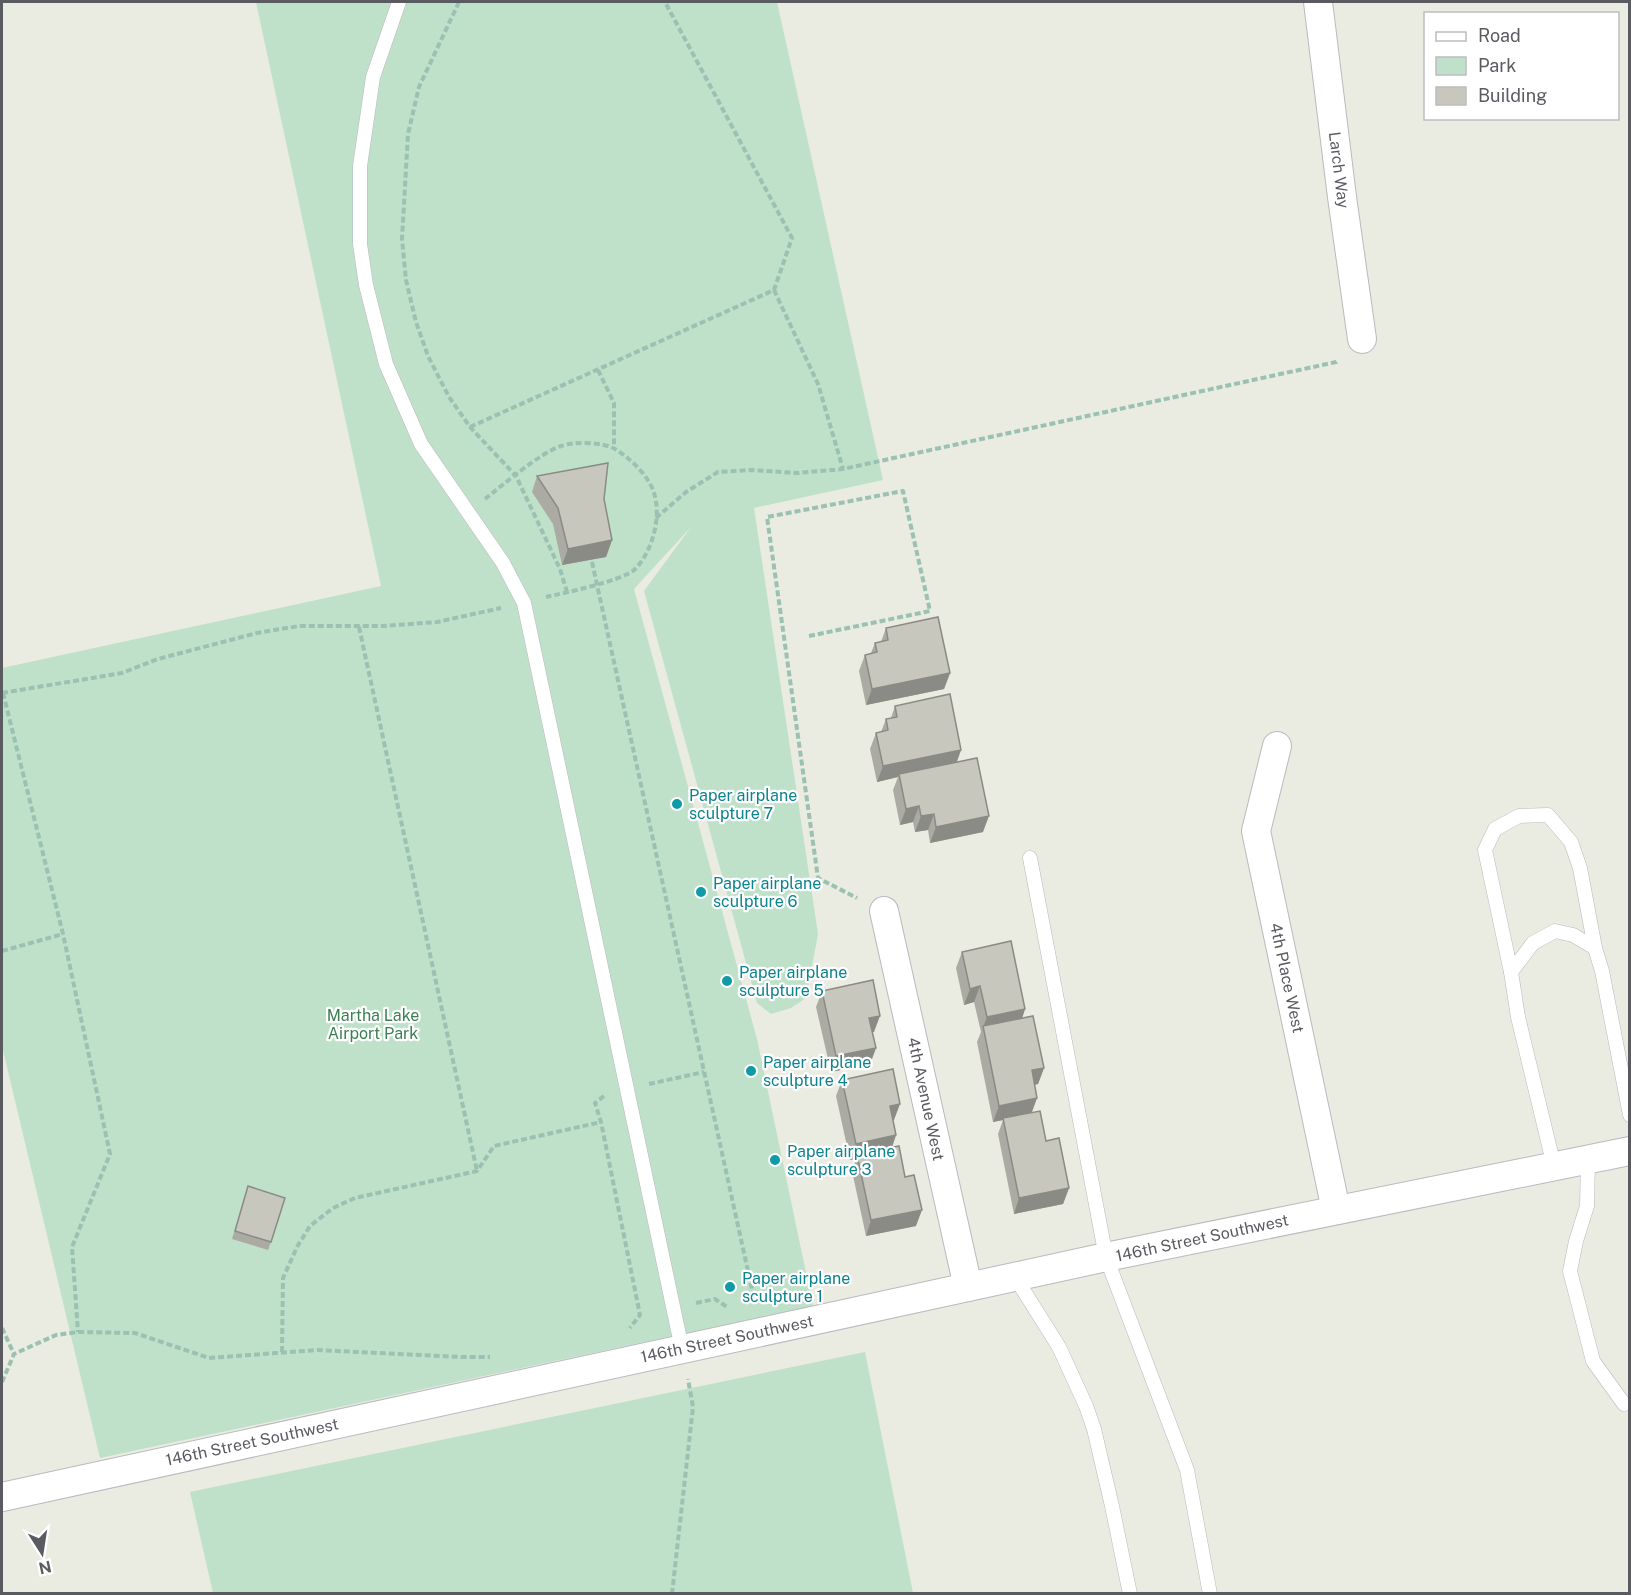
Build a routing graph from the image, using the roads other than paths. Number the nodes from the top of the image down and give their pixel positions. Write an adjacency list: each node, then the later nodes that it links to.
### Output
1 (399, 2): 17 (lane)
2 (1318, 2): 3 (street, Larch Way)
3 (1362, 339)
4 (1277, 746): 13 (street, 4th Place West)
5 (1030, 858): 14 (lane)
6 (884, 911): 16 (street, 4th Avenue West)
7 (1595, 948): 8 (lane); 8 (lane); 9 (lane)
8 (1511, 972): 12 (lane)
9 (1629, 1115)
10 (1629, 1151): 11 (street, 146th Street Southwest)
11 (1588, 1160): 12 (street, 146th Street Southwest); 18 (lane)
12 (1554, 1167): 13 (street, 146th Street Southwest)
13 (1336, 1210): 14 (street, 146th Street Southwest)
14 (1107, 1257): 15 (street, 146th Street Southwest); 21 (lane)
15 (1015, 1277): 16 (street, 146th Street Southwest); 20 (lane)
16 (968, 1287): 17 (street, 146th Street Southwest)
17 (682, 1349): 19 (street, 146th Street Southwest)
18 (1624, 1404)
19 (2, 1497)
20 (1130, 1593)
21 (1210, 1593)

